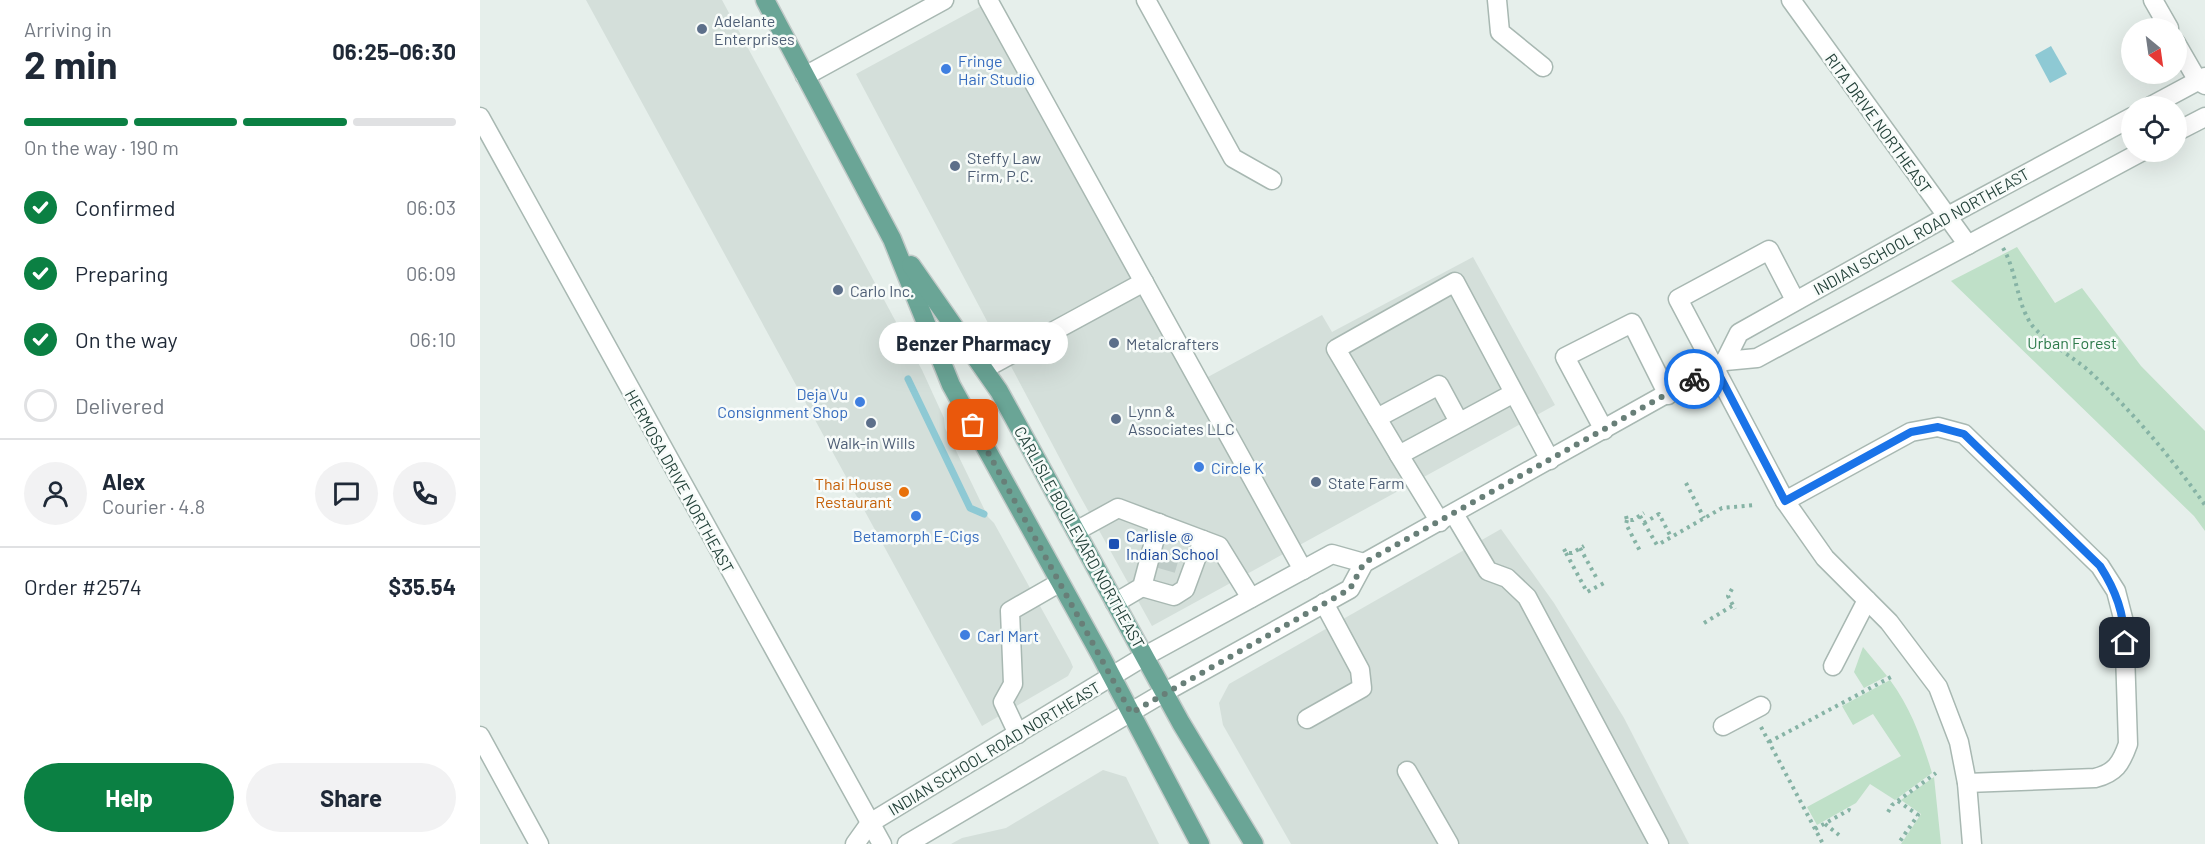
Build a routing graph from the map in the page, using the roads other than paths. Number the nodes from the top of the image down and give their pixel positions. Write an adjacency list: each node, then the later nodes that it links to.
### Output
1 (765, 0): 11 (main road, CARLISLE BOULEVARD NORTHEAST)
2 (944, 0): 11 (street)
3 (988, 0): 23 (street)
4 (1146, 0): 19 (street)
5 (1497, 0): 10 (street)
6 (1791, 0): 20 (street, RITA DRIVE NORTHEAST)
7 (2153, 0): 8 (street)
8 (2163, 18)
9 (2187, 59): 12 (street)
10 (1543, 68)
11 (805, 76): 21 (main road, CARLISLE BOULEVARD NORTHEAST)
12 (2202, 81): 13 (street)
13 (2171, 96)
14 (480, 117): 59 (street, HERMOSA DRIVE NORTHEAST)
15 (2205, 117): 17 (street)
16 (2121, 123): 20 (street, INDIAN SCHOOL ROAD NORTHEAST)
17 (2187, 126)
18 (2122, 162): 22 (street, INDIAN SCHOOL ROAD NORTHEAST)
19 (1272, 180)
20 (1946, 217): 22 (street, RITA DRIVE NORTHEAST); 24 (street, INDIAN SCHOOL ROAD NORTHEAST)
21 (892, 239): 26 (main road, CARLISLE BOULEVARD NORTHEAST); 41 (main road, CARLISLE BOULEVARD NORTHEAST)
22 (1968, 245): 25 (street, INDIAN SCHOOL ROAD NORTHEAST)
23 (1144, 282): 26 (street); 40 (street)
24 (1795, 300): 25 (street, INDIAN SCHOOL ROAD NORTHEAST); 25 (street)
25 (1720, 364): 28 (street, INDIAN SCHOOL ROAD NORTHEAST); 34 (street)
26 (984, 369): 37 (main road, CARLISLE BOULEVARD NORTHEAST)
27 (1514, 393): 29 (street); 30 (street); 33 (street)
28 (1668, 394): 31 (street, INDIAN SCHOOL ROAD NORTHEAST); 31 (street)
29 (1377, 418): 30 (street); 32 (street)
30 (1459, 422): 32 (street)
31 (1604, 430): 33 (street, INDIAN SCHOOL ROAD NORTHEAST)
32 (1399, 455): 35 (street)
33 (1550, 460): 35 (street, INDIAN SCHOOL ROAD NORTHEAST)
34 (1785, 501): 44 (street); 58 (street)
35 (1447, 518): 39 (street, INDIAN SCHOOL ROAD NORTHEAST); 67 (street)
36 (1159, 524): 37 (street); 38 (street); 42 (street)
37 (1076, 531): 45 (main road, CARLISLE BOULEVARD NORTHEAST)
38 (1203, 540): 42 (street); 43 (street)
39 (1364, 563): 40 (street, INDIAN SCHOOL ROAD NORTHEAST); 46 (street)
40 (1303, 570): 43 (street, INDIAN SCHOOL ROAD NORTHEAST)
41 (1059, 583): 49 (main road, CARLISLE BOULEVARD NORTHEAST); 55 (street)
42 (1142, 587): 45 (street)
43 (1251, 598): 47 (street, INDIAN SCHOOL ROAD NORTHEAST)
44 (1867, 600): 48 (street); 58 (street)
45 (1115, 603): 47 (main road, CARLISLE BOULEVARD NORTHEAST)
46 (1324, 603): 50 (street); 53 (street)
47 (1145, 656): 49 (street, INDIAN SCHOOL ROAD NORTHEAST); 50 (main road, CARLISLE BOULEVARD NORTHEAST)
48 (1833, 666)
49 (1112, 676): 51 (main road, CARLISLE BOULEVARD NORTHEAST); 55 (street, INDIAN SCHOOL ROAD NORTHEAST)
50 (1165, 692): 51 (street); 65 (main road, CARLISLE BOULEVARD NORTHEAST)
51 (1131, 713): 63 (street); 64 (main road, CARLISLE BOULEVARD NORTHEAST)
52 (1760, 715): 54 (street)
53 (1307, 719)
54 (1723, 726)
55 (1018, 734): 59 (street, INDIAN SCHOOL ROAD NORTHEAST)
56 (480, 736): 60 (street)
57 (1407, 771): 66 (street)
58 (1967, 783): 68 (street)
59 (870, 823): 61 (street, INDIAN SCHOOL ROAD NORTHEAST); 62 (street, HERMOSA DRIVE NORTHEAST)
60 (539, 844)
61 (855, 844)
62 (882, 844)
63 (907, 844)
64 (1200, 844)
65 (1254, 844)
66 (1449, 844)
67 (1659, 844)
68 (1972, 844)

